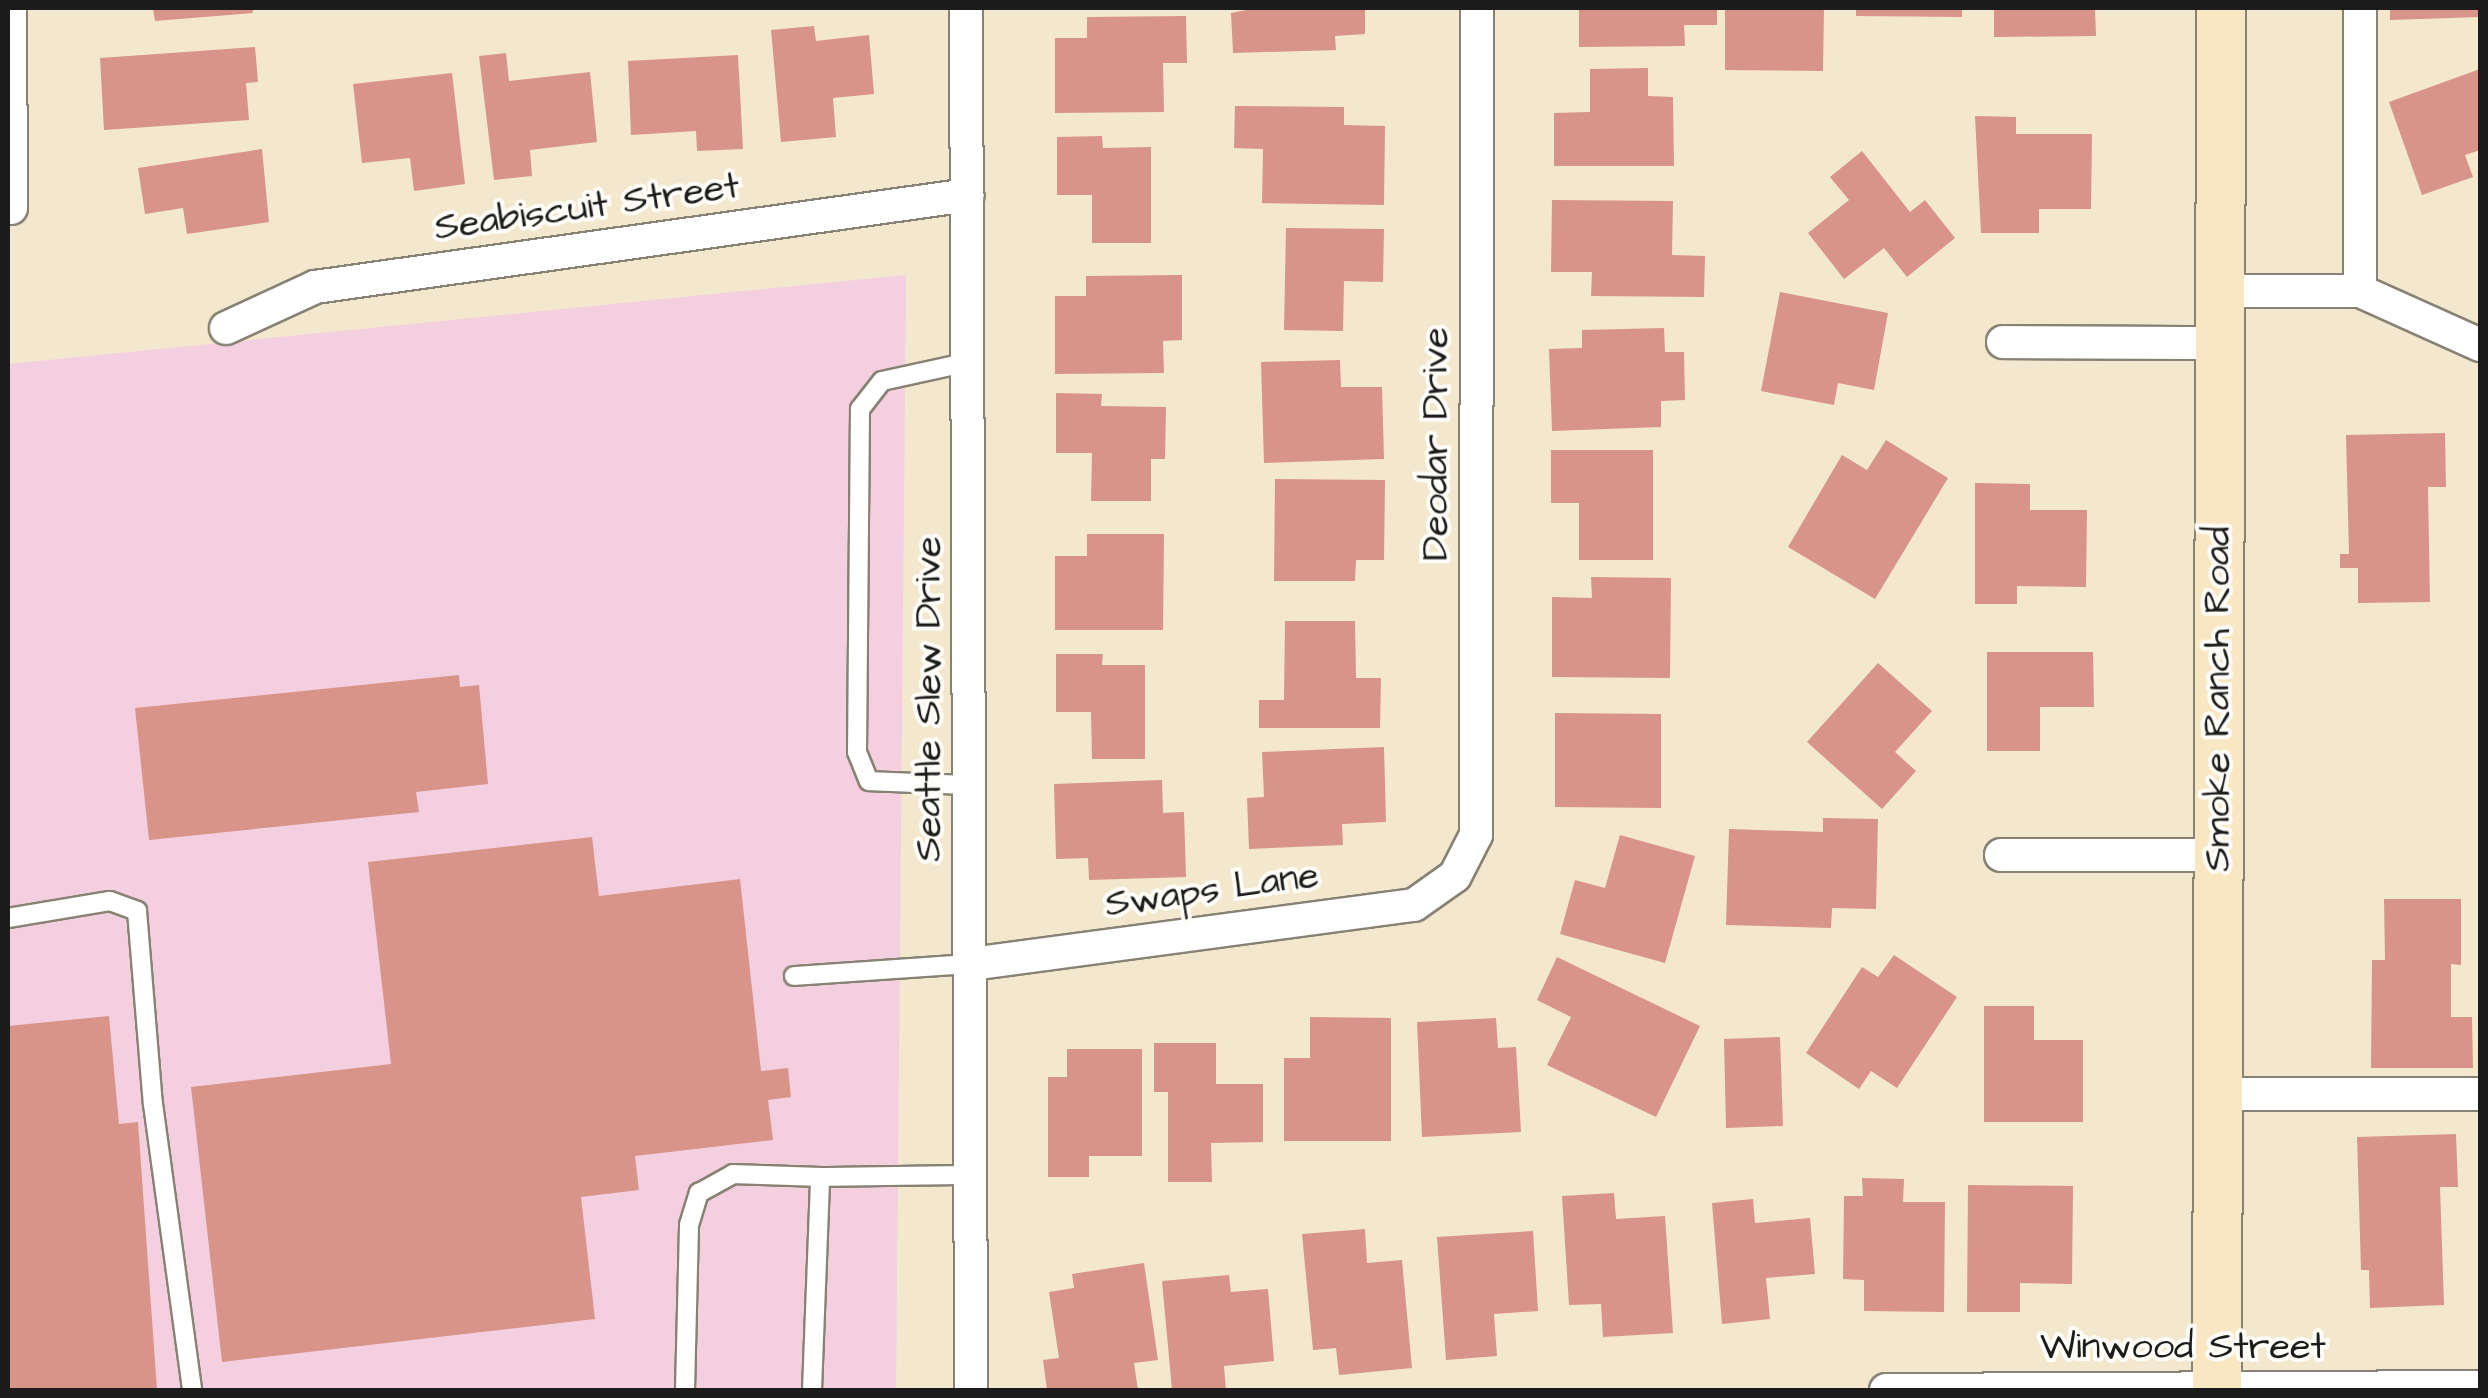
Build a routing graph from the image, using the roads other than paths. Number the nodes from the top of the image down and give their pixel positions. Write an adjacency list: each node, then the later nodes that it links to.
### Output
1 (10, 8): 7 (street)
2 (966, 8): 6 (street, Seattle Slew Drive)
3 (1477, 8): 18 (street, Deodar Drive)
4 (2221, 8): 8 (main road, Smoke Ranch Road)
5 (2360, 8): 9 (street)
6 (968, 195): 10 (street, Seabiscuit Street); 14 (street, Seattle Slew Drive)
7 (11, 208)
8 (2220, 291): 9 (street); 12 (main road, Smoke Ranch Road)
9 (2360, 291): 13 (street)
10 (226, 328)
11 (2002, 342): 12 (street)
12 (2220, 343): 17 (main road, Smoke Ranch Road)
13 (2480, 345)
14 (969, 362): 15 (street, Seattle Slew Drive); 15 (lane)
15 (970, 785): 20 (street, Seattle Slew Drive)
16 (2001, 855): 17 (street)
17 (2218, 855): 22 (main road, Smoke Ranch Road)
18 (1456, 876): 20 (street, Swaps Lane)
19 (8, 918): 27 (lane)
20 (971, 964): 21 (lane); 24 (street, Seattle Slew Drive)
21 (794, 976)
22 (2218, 1094): 23 (street); 32 (main road, Smoke Ranch Road)
23 (2480, 1094)
24 (971, 1175): 25 (lane); 30 (street, Seattle Slew Drive)
25 (820, 1177): 28 (lane); 29 (lane)
26 (2480, 1387): 32 (street, Winwood Street)
27 (192, 1390)
28 (685, 1390)
29 (812, 1390)
30 (971, 1390)
31 (1886, 1390): 32 (street, Winwood Street)
32 (2217, 1390)

